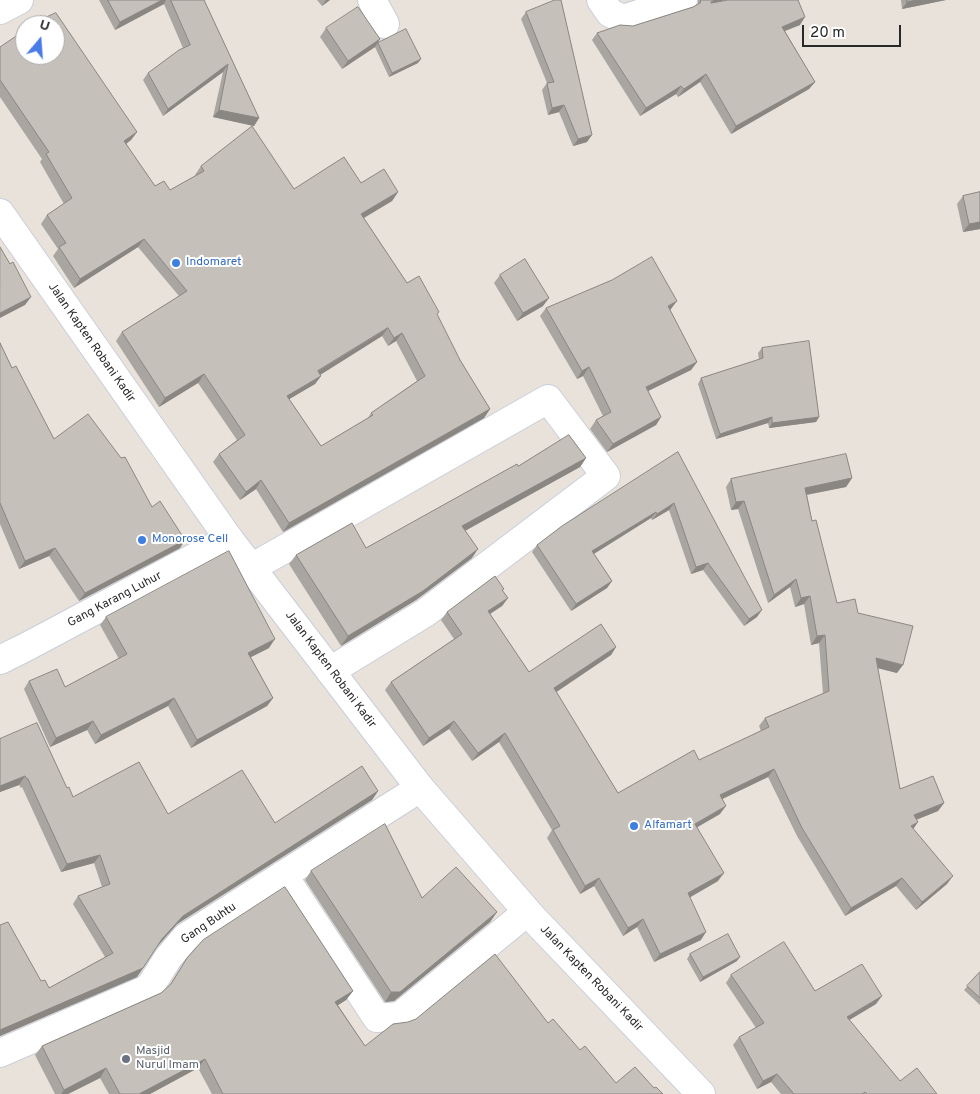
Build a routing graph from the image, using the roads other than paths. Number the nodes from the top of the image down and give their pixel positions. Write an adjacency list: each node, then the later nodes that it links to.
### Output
1 (19, 0): 5 (street)
2 (372, 0): 6 (street)
3 (601, 0): 4 (street)
4 (683, 0)
5 (0, 10)
6 (385, 24)
7 (0, 213): 8 (street, Jalan Kapten Robani Kadir)
8 (229, 539): 9 (street, Jalan Kapten Robani Kadir); 10 (street, Gang Karang Luhur)
9 (252, 568): 11 (street, Jalan Kapten Robani Kadir); 11 (street)
10 (0, 660)
11 (330, 671): 12 (street, Jalan Kapten Robani Kadir)
12 (420, 788): 13 (street, Gang Buhtu); 14 (street, Jalan Kapten Robani Kadir)
13 (283, 876): 14 (street); 15 (street, Gang Buhtu)
14 (527, 912): 16 (street, Jalan Kapten Robani Kadir)
15 (0, 1053)
16 (701, 1094)

